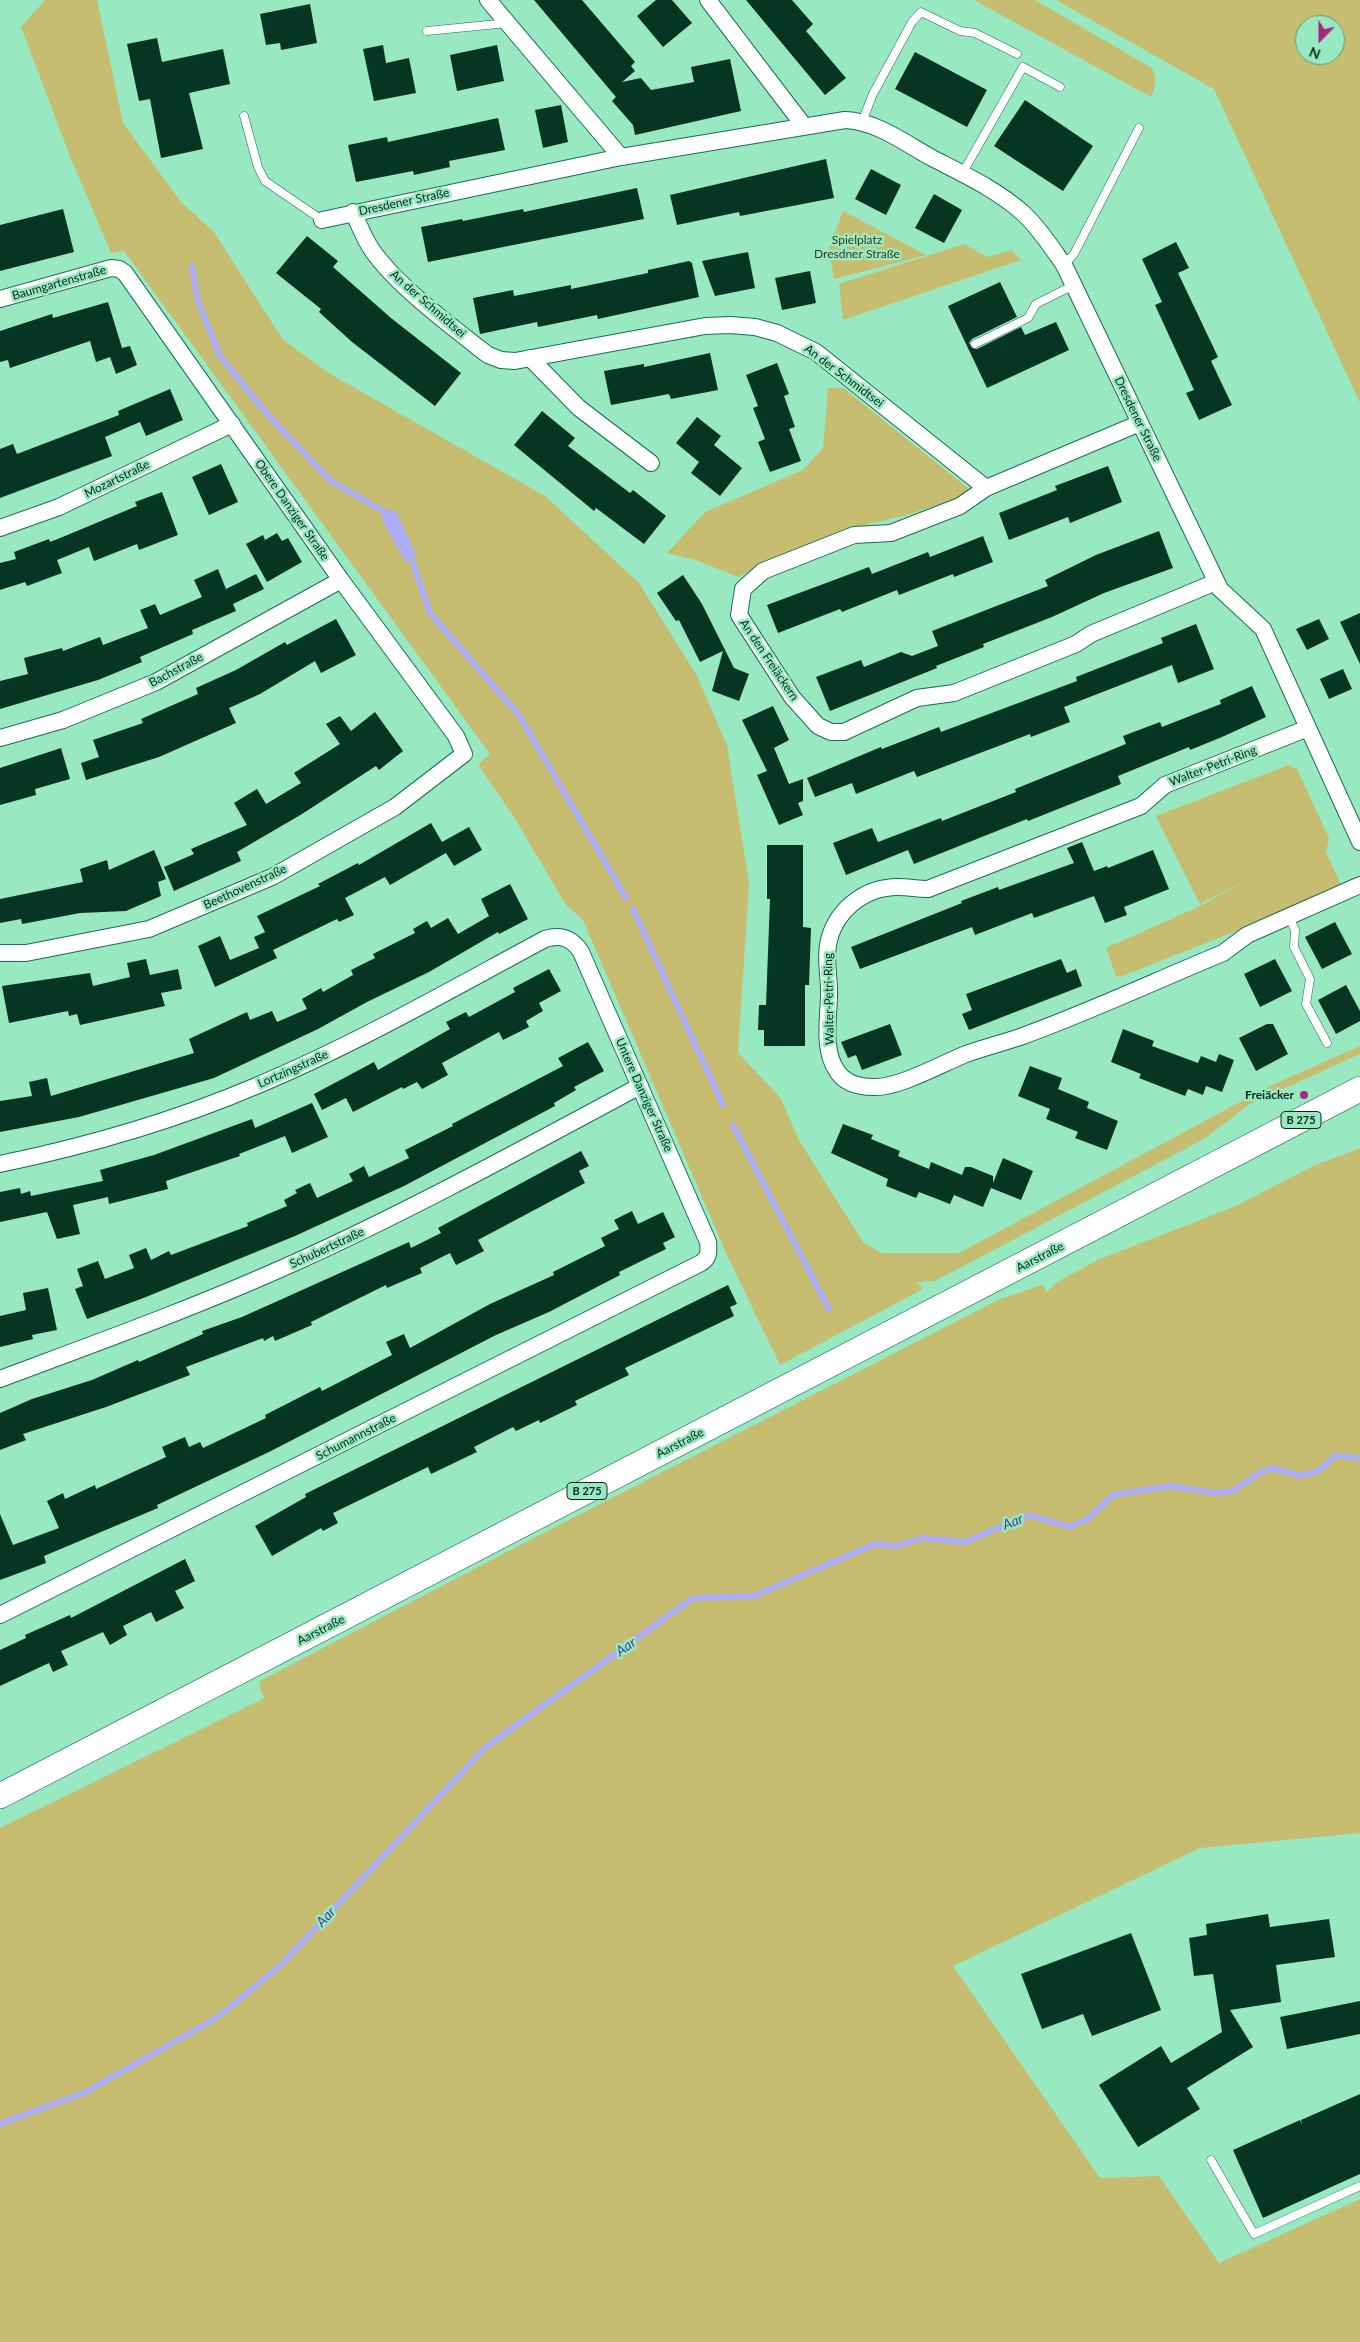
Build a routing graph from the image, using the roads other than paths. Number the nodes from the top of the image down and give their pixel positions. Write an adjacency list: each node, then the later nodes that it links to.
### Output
1 (488, 0): 3 (street)
2 (708, 0): 9 (street)
3 (508, 23): 4 (lane); 11 (street)
4 (427, 31)
5 (1017, 54): 8 (lane)
6 (1060, 87): 12 (lane)
7 (244, 116): 14 (lane, Dresdener Straße)
8 (862, 122): 9 (street, Dresdener Straße); 12 (street, Dresdener Straße)
9 (804, 126): 11 (street, Dresdener Straße)
10 (1139, 128): 15 (lane)
11 (621, 158): 13 (street, Dresdener Straße)
12 (962, 174): 15 (street, Dresdener Straße)
13 (353, 212): 14 (street, Dresdener Straße); 20 (street, An der Schmidtsei)
14 (322, 220)
15 (1064, 265): 17 (street, Dresdener Straße)
16 (119, 269): 18 (street, Baumgartenstraße); 22 (street, Obere Danziger Straße)
17 (1074, 286): 19 (lane); 21 (street, Dresdener Straße)
18 (0, 299)
19 (975, 344)
20 (530, 358): 23 (street); 24 (street, An der Schmidtsei)
21 (1140, 423): 24 (street, An den Freiäckern); 27 (street, Dresdener Straße)
22 (232, 424): 25 (street, Mozartstraße); 26 (street, Obere Danziger Straße)
23 (651, 463)
24 (986, 488): 27 (street, An den Freiäckern)
25 (0, 528)
26 (341, 580): 29 (street, Bachstraße); 30 (street, Obere Danziger Straße)
27 (1216, 582): 28 (street, Dresdener Straße)
28 (1308, 728): 31 (street, Dresdener Straße); 33 (street, Walter-Petri-Ring)
29 (0, 738)
30 (464, 754): 35 (street, Beethovenstraße)
31 (1360, 842)
32 (1360, 885): 33 (street, Walter-Petri-Ring)
33 (1289, 917): 36 (lane)
34 (570, 940): 37 (street, Untere Danziger Straße); 39 (street, Lortzingstraße)
35 (0, 953)
36 (1327, 1043)
37 (640, 1086): 40 (street, Untere Danziger Straße); 41 (street, Schubertstraße)
38 (1360, 1089): 43 (main road, Aarstraße / B 275)
39 (0, 1164)
40 (708, 1255): 42 (street, Schumannstraße)
41 (0, 1379)
42 (0, 1615)
43 (0, 1796)
44 (1211, 2160): 45 (lane)
45 (1360, 2186)

